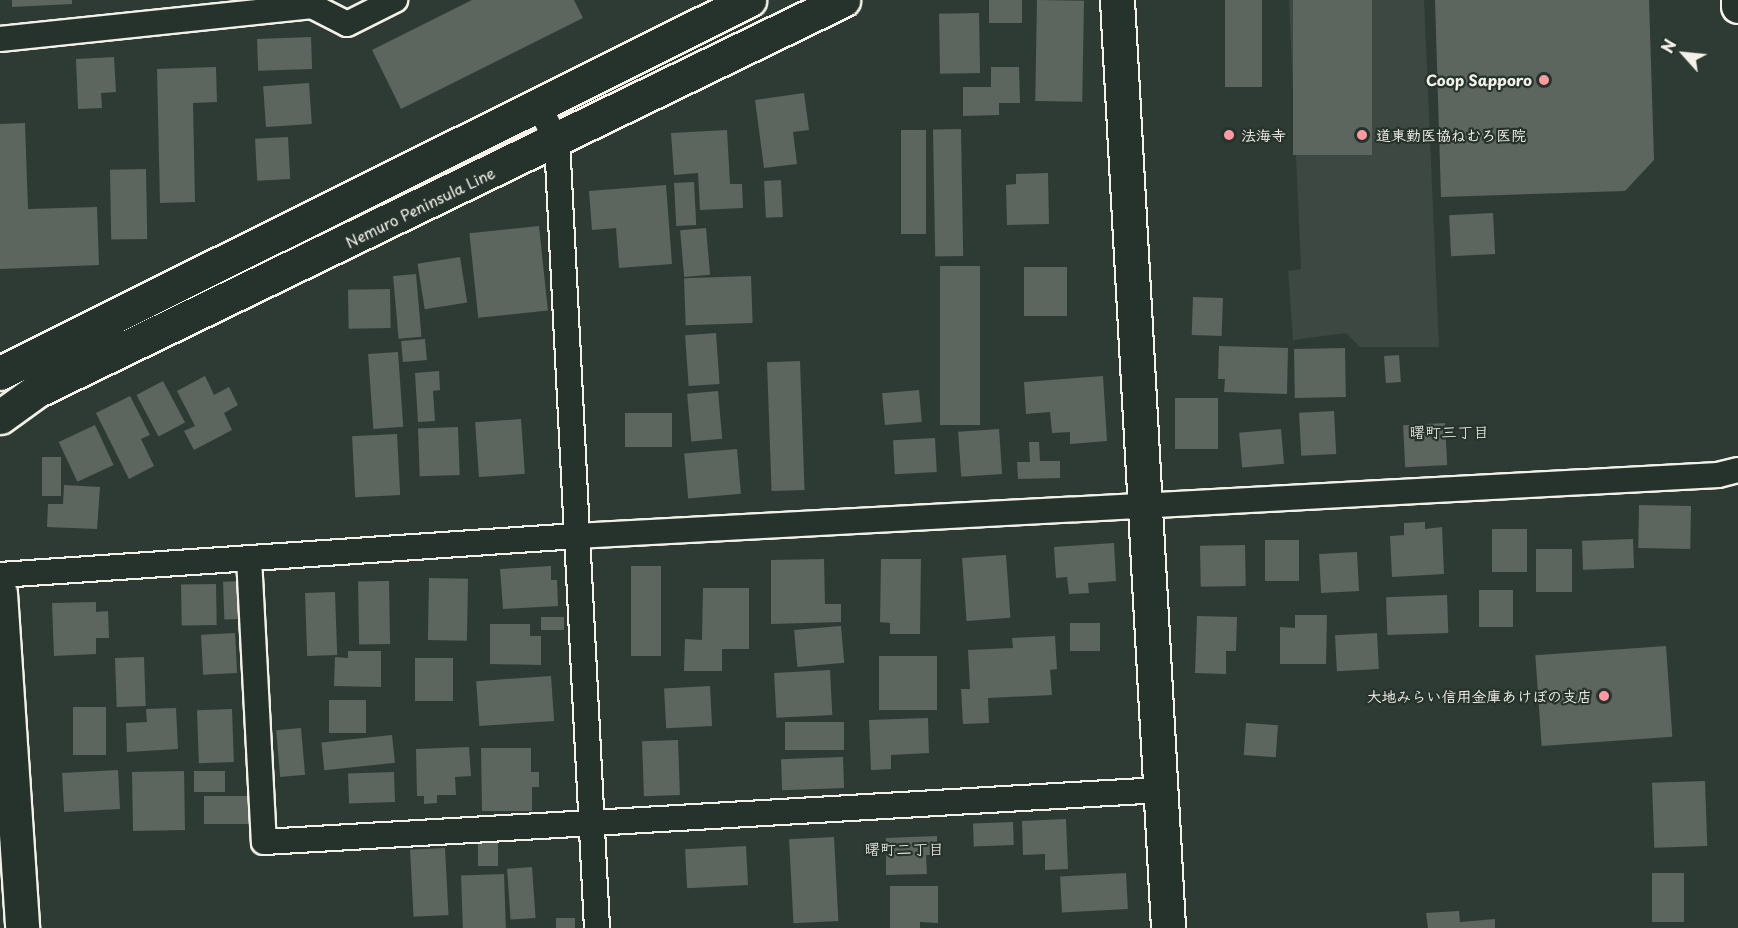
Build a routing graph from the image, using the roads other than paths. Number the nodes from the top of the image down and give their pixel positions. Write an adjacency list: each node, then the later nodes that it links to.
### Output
1 (395, 0): 7 (street)
2 (749, 0): 8 (main road)
3 (843, 0): 9 (main road, Nemuro Peninsula Line)
4 (1117, 0): 13 (main road)
5 (1738, 0): 6 (main road)
6 (1738, 6)
7 (0, 39)
8 (539, 106): 9 (street); 10 (main road)
9 (557, 141): 11 (main road, Nemuro Peninsula Line); 14 (street)
10 (0, 372)
11 (0, 417)
12 (1738, 470): 13 (street)
13 (1147, 505): 14 (street); 18 (main road)
14 (576, 536): 15 (street); 19 (street)
15 (249, 558): 16 (street); 19 (street)
16 (0, 575)
17 (0, 593): 20 (main road)
18 (1161, 790): 19 (street); 22 (main road)
19 (592, 825): 21 (street)
20 (22, 928)
21 (597, 928)
22 (1168, 928)

